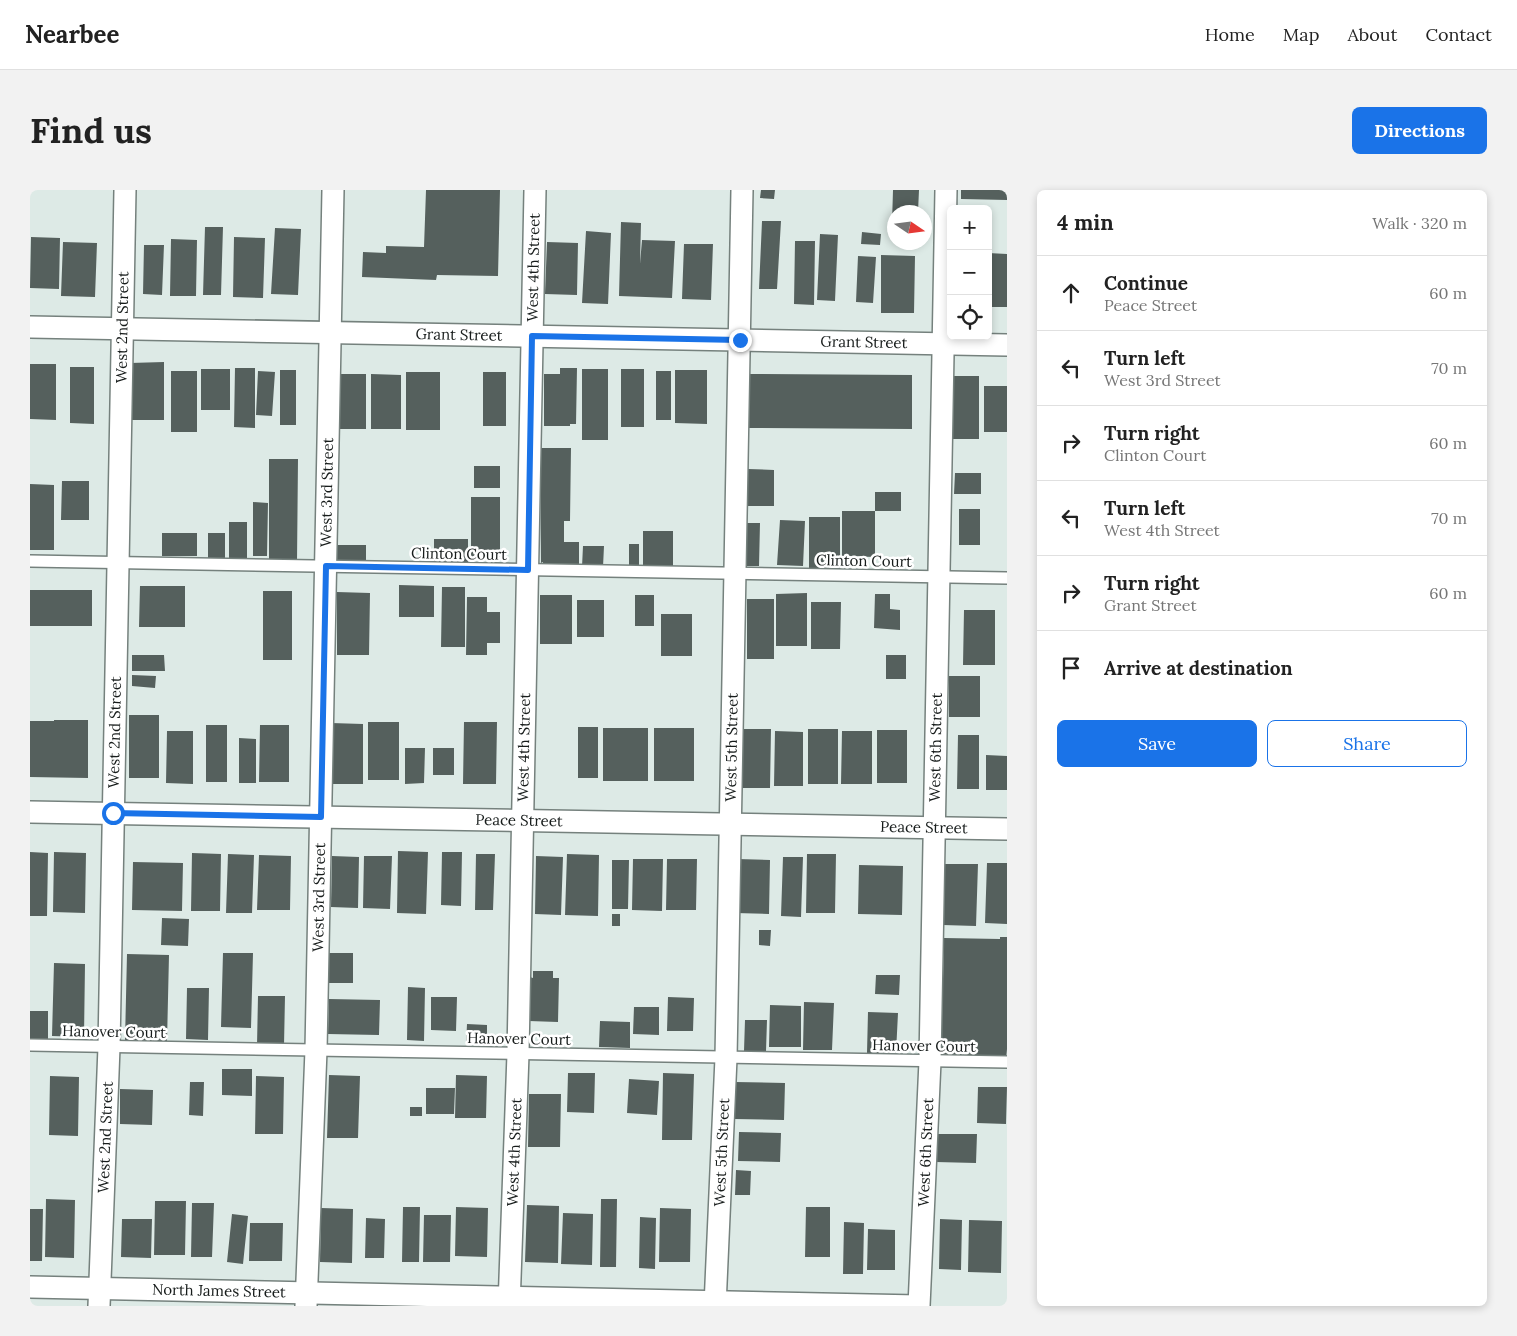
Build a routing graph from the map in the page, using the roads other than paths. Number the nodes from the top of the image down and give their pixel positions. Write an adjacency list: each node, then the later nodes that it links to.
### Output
1 (125, 190): 7 (street, West 2nd Street)
2 (333, 190): 8 (street, West 3rd Street)
3 (535, 190): 9 (street, West 4th Street)
4 (742, 190): 10 (street, West 5th Street)
5 (946, 190): 11 (street, West 6th Street)
6 (30, 327): 7 (street, Grant Street)
7 (122, 329): 8 (street, Grant Street); 14 (street, West 2nd Street)
8 (330, 333): 9 (street, Grant Street); 15 (street, West 3rd Street)
9 (532, 336): 10 (street, Grant Street); 16 (street, West 4th Street)
10 (740, 340): 11 (street, Grant Street); 17 (street, West 5th Street)
11 (944, 343): 12 (street, Grant Street); 18 (street, West 6th Street)
12 (1007, 345)
13 (30, 561): 14 (lane, Clinton Court)
14 (118, 562): 15 (lane, Clinton Court); 21 (street, West 2nd Street)
15 (326, 566): 16 (lane, Clinton Court); 22 (street, West 3rd Street)
16 (528, 570): 17 (lane, Clinton Court); 23 (street, West 4th Street)
17 (735, 574): 18 (lane, Clinton Court); 24 (street, West 5th Street)
18 (939, 577): 19 (lane, Clinton Court); 25 (street, West 6th Street)
19 (1007, 578)
20 (30, 812): 21 (street, Peace Street)
21 (113, 813): 22 (street, Peace Street); 28 (street, West 2nd Street)
22 (321, 817): 23 (street, Peace Street); 29 (street, West 3rd Street)
23 (523, 820): 24 (street, Peace Street); 30 (street, West 4th Street)
24 (730, 824): 25 (street, Peace Street); 31 (street, West 5th Street)
25 (934, 828): 26 (street, Peace Street); 32 (street, West 6th Street)
26 (1007, 829)
27 (30, 1045): 28 (lane, Hanover Court)
28 (108, 1047): 29 (lane, Hanover Court); 35 (street, West 2nd Street)
29 (316, 1050): 30 (lane, Hanover Court); 36 (street, West 3rd Street)
30 (518, 1054): 31 (lane, Hanover Court); 37 (street, West 4th Street)
31 (726, 1058): 32 (lane, Hanover Court); 38 (street, West 5th Street)
32 (930, 1061): 33 (lane, Hanover Court); 39 (street, West 6th Street)
33 (1007, 1062)
34 (30, 1287): 35 (street, North James Street)
35 (99, 1297): 36 (street, North James Street)
36 (306, 1300): 37 (street, North James Street)
37 (509, 1302): 38 (street, North James Street)
38 (715, 1304): 39 (street, North James Street)
39 (919, 1306)

